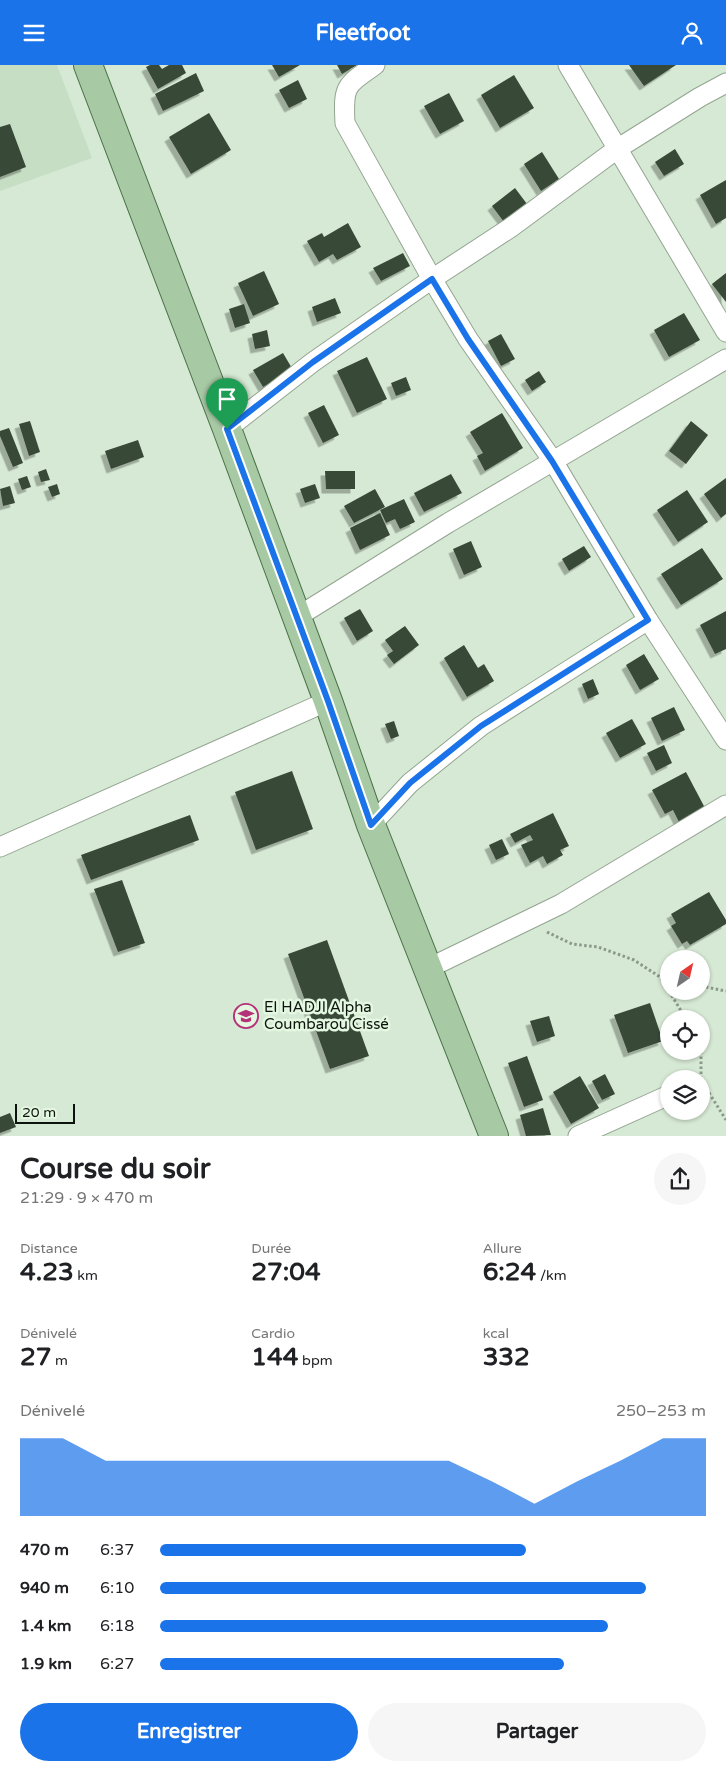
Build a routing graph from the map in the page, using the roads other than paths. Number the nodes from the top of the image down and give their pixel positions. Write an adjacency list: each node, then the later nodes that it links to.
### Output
1 (88, 65): 9 (main road)
2 (375, 65): 6 (street)
3 (568, 65): 5 (street)
4 (726, 83): 5 (street)
5 (617, 149): 6 (street); 7 (street)
6 (432, 279): 9 (street); 10 (street)
7 (726, 332)
8 (726, 359): 10 (street)
9 (227, 429): 11 (main road)
10 (552, 461): 11 (street); 12 (street)
11 (297, 617): 13 (main road)
12 (648, 620): 14 (street); 16 (street)
13 (328, 701): 16 (main road); 17 (street)
14 (726, 741)
15 (726, 805): 18 (street)
16 (371, 825): 18 (main road)
17 (0, 847)
18 (427, 969): 20 (main road)
19 (660, 1099): 21 (street)
20 (494, 1136)
21 (578, 1136)

